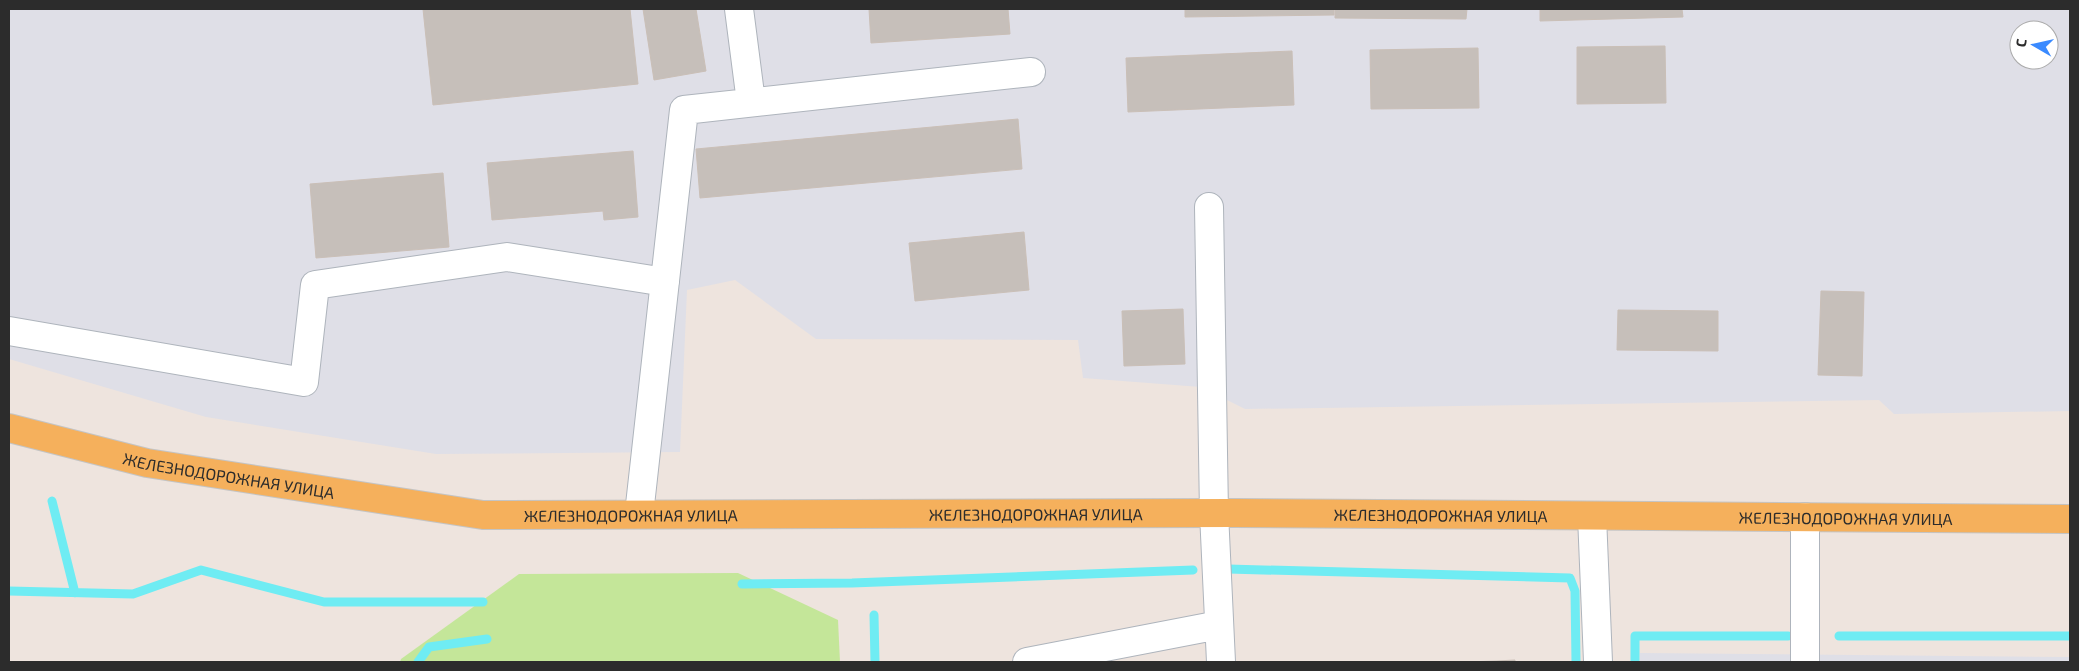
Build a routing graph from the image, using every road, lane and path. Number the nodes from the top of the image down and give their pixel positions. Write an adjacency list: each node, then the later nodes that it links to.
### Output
1 (739, 9): 3 (street)
2 (1032, 72): 3 (street)
3 (751, 102): 5 (street)
4 (1209, 207): 8 (street)
5 (664, 282): 6 (street); 9 (street)
6 (9, 330)
7 (9, 428): 9 (main road, ЖЕЛЕЗНОДОРОЖНАЯ УЛИЦА)
8 (1214, 513): 9 (main road, ЖЕЛЕЗНОДОРОЖНАЯ УЛИЦА); 10 (main road, ЖЕЛЕЗНОДОРОЖНАЯ УЛИЦА); 13 (street)
9 (639, 514)
10 (1592, 516): 11 (main road, ЖЕЛЕЗНОДОРОЖНАЯ УЛИЦА); 16 (street)
11 (1804, 517): 12 (main road, ЖЕЛЕЗНОДОРОЖНАЯ УЛИЦА); 17 (street)
12 (2070, 520)
13 (1219, 626): 14 (street); 15 (street)
14 (1027, 662)
15 (1221, 662)
16 (1598, 662)
17 (1805, 662)

